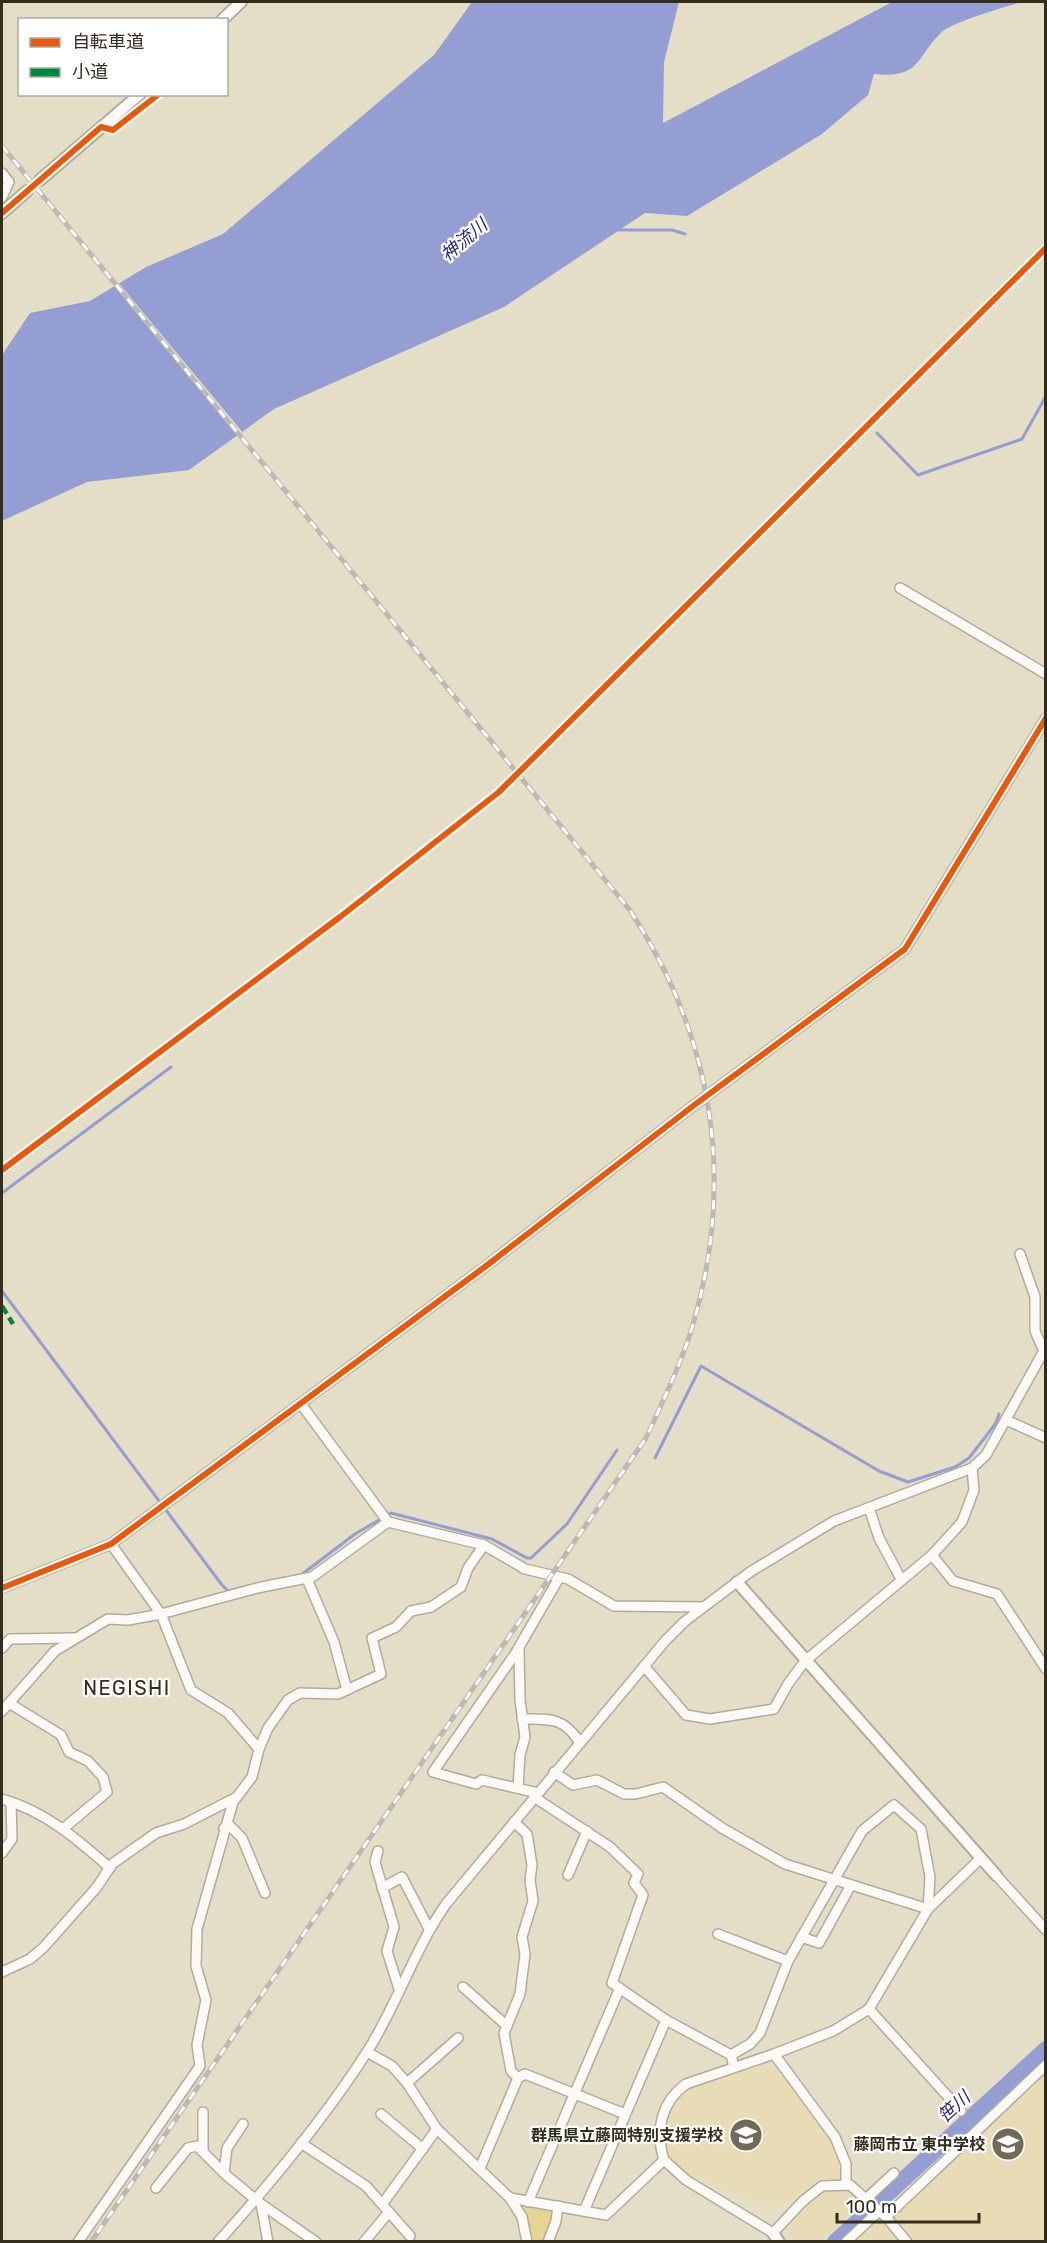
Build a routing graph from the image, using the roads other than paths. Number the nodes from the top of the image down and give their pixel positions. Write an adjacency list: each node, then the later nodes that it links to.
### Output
1 (241, 2): 2 (street)
2 (224, 18)
3 (138, 96): 5 (street)
4 (2, 173): 7 (street)
5 (40, 180)
6 (27, 191): 8 (street)
7 (2, 196)
8 (2, 213)
9 (900, 588): 10 (street)
10 (1046, 674)
11 (1046, 718): 14 (street)
12 (1020, 1254): 13 (street)
13 (1044, 1348): 15 (street)
14 (300, 1404): 19 (street); 20 (street)
15 (1006, 1420): 16 (street); 17 (street)
16 (1046, 1438)
17 (972, 1468): 18 (street); 22 (street)
18 (869, 1508): 25 (street); 26 (street)
19 (388, 1522): 21 (street); 24 (street)
20 (111, 1544): 27 (street); 29 (street)
21 (484, 1545): 23 (street); 36 (street)
22 (932, 1556): 25 (street); 35 (street)
23 (559, 1578): 28 (street); 31 (street)
24 (307, 1579): 29 (street); 36 (street)
25 (901, 1579): 33 (street)
26 (737, 1582): 28 (street); 33 (street)
27 (2, 1588)
28 (703, 1607): 34 (street)
29 (161, 1614): 30 (street); 42 (street)
30 (74, 1638): 32 (street); 38 (street)
31 (519, 1647): 40 (street); 44 (street)
32 (2, 1648)
33 (805, 1661): 34 (street); 55 (street)
34 (644, 1666): 41 (street)
35 (1046, 1669)
36 (347, 1690): 42 (street)
37 (2, 1694): 38 (street)
38 (10, 1702): 39 (street); 50 (street)
39 (2, 1711)
40 (522, 1719): 41 (street); 44 (street)
41 (580, 1743): 43 (street)
42 (259, 1749): 46 (street)
43 (554, 1772): 45 (street); 59 (street)
44 (518, 1788): 45 (street)
45 (536, 1795): 49 (street); 52 (street)
46 (235, 1798): 51 (street); 56 (street)
47 (2, 1799): 48 (street)
48 (12, 1802): 50 (street); 54 (street)
49 (514, 1822): 64 (street); 75 (street)
50 (64, 1828): 56 (street)
51 (225, 1828): 62 (street); 111 (street)
52 (587, 1830): 57 (street); 72 (street)
53 (378, 1851): 61 (street)
54 (2, 1852)
55 (981, 1858): 58 (street); 63 (street)
56 (110, 1868): 69 (street)
57 (568, 1875)
58 (996, 1875): 65 (street)
59 (834, 1879): 60 (street); 63 (street); 67 (street)
60 (851, 1885): 63 (street); 67 (street)
61 (382, 1888): 64 (street); 71 (street)
62 (265, 1893)
63 (928, 1909): 73 (street)
64 (429, 1929): 71 (street)
65 (1046, 1930)
66 (718, 1934): 68 (street)
67 (801, 1937): 68 (street)
68 (788, 1961): 79 (street)
69 (2, 1972)
70 (463, 1988): 75 (street)
71 (399, 1989): 77 (street)
72 (619, 1990): 74 (street); 84 (street)
73 (869, 2010): 78 (street); 85 (street)
74 (666, 2020): 79 (street); 88 (street)
75 (507, 2026): 82 (street)
76 (458, 2038): 83 (street)
77 (367, 2052): 83 (street); 91 (street)
78 (774, 2054): 81 (street); 98 (street)
79 (731, 2055): 81 (street)
80 (1046, 2065): 108 (street)
81 (734, 2067): 94 (street)
82 (518, 2078): 84 (street); 95 (street)
83 (407, 2083): 90 (street)
84 (575, 2094): 88 (street); 103 (street)
85 (961, 2111)
86 (203, 2112): 93 (street)
87 (381, 2114): 92 (street)
88 (625, 2114): 106 (street)
89 (243, 2124): 96 (street)
90 (437, 2129): 92 (street); 95 (street)
91 (301, 2142): 102 (street); 104 (street)
92 (423, 2149): 104 (street)
93 (203, 2150): 96 (street); 99 (street)
94 (664, 2160): 106 (street); 110 (street)
95 (480, 2168): 100 (street)
96 (224, 2173): 102 (street)
97 (894, 2173): 101 (street)
98 (846, 2185): 101 (street); 110 (street)
99 (156, 2188)
100 (510, 2198): 103 (street); 116 (street)
101 (866, 2199): 108 (street)
102 (259, 2201): 112 (street); 113 (street); 114 (street)
103 (528, 2202): 105 (street)
104 (383, 2203): 107 (street)
105 (558, 2206): 106 (street); 117 (street)
106 (584, 2211)
107 (389, 2212): 109 (street); 115 (street)
108 (882, 2214): 118 (street); 119 (street)
109 (410, 2236)
110 (776, 2237)
111 (78, 2241)
112 (218, 2241)
113 (268, 2241)
114 (316, 2241)
115 (364, 2241)
116 (527, 2241)
117 (549, 2241)
118 (846, 2241)
119 (907, 2241)

